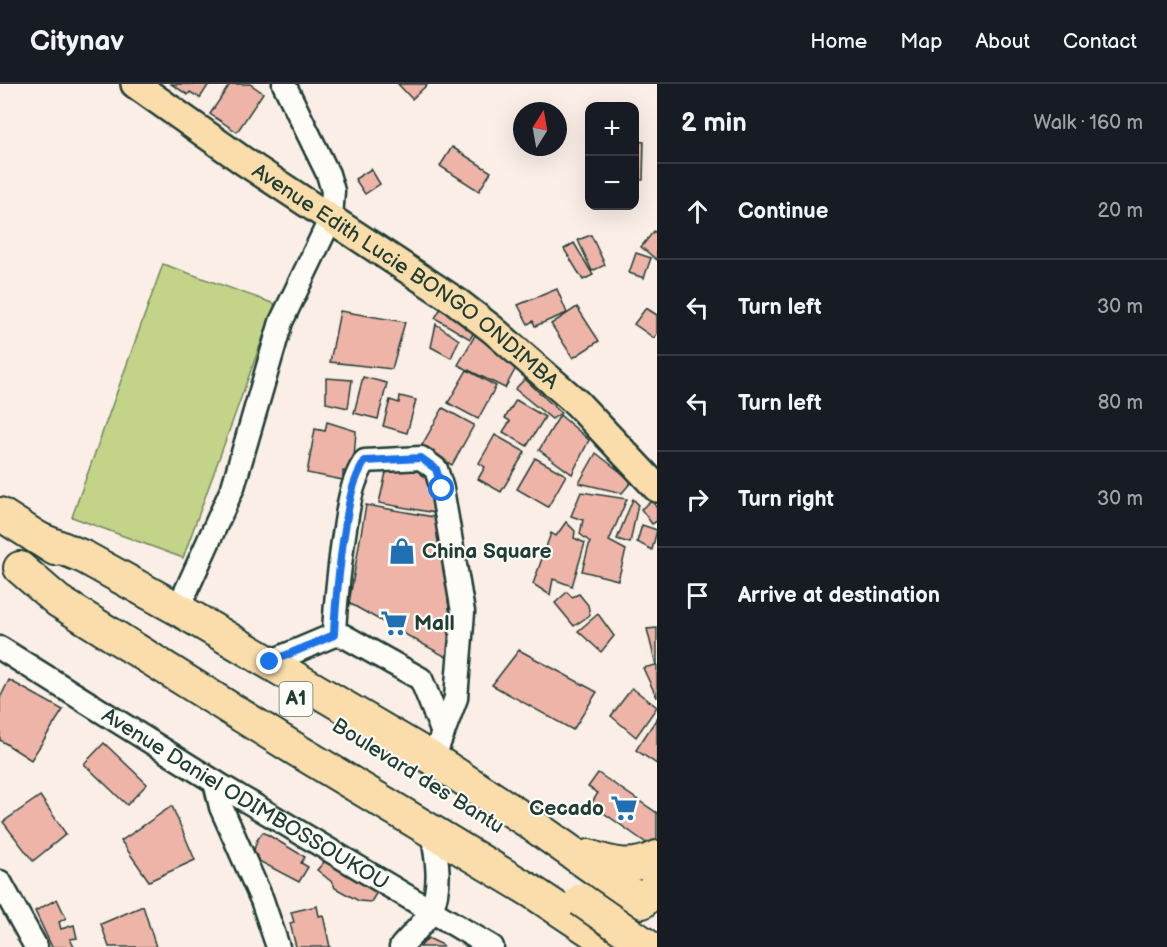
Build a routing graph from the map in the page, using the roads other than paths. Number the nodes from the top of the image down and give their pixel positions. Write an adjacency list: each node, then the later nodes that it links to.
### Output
1 (135, 84): 3 (main road, Avenue Edith Lucie BONGO ONDIMBA)
2 (284, 84): 3 (street)
3 (331, 218): 4 (main road, Avenue Edith Lucie BONGO ONDIMBA); 8 (street)
4 (657, 488)
5 (0, 514): 6 (highway, Boulevard des Bantu / A1)
6 (37, 538): 8 (highway); 19 (highway, Boulevard des Bantu / A1)
7 (10, 562): 14 (highway); 19 (highway, Boulevard des Bantu / A1)
8 (178, 609): 11 (highway)
9 (334, 635): 11 (street); 12 (street); 12 (street)
10 (0, 648): 13 (street, Avenue Daniel ODIMBOSSOUKOU)
11 (270, 662): 12 (highway)
12 (438, 746): 15 (highway)
13 (215, 782): 21 (street, Avenue Daniel ODIMBOSSOUKOU); 25 (street)
14 (432, 832): 18 (highway); 21 (street)
15 (555, 841): 16 (highway); 20 (highway)
16 (657, 857)
17 (0, 882): 24 (street)
18 (531, 891): 23 (highway); 28 (highway)
19 (586, 894): 22 (highway); 29 (highway, bridge)
20 (652, 899): 23 (highway)
21 (430, 912): 26 (street); 27 (street, Avenue Daniel ODIMBOSSOUKOU)
22 (657, 934)
23 (611, 946)
24 (36, 947)
25 (278, 947)
26 (401, 947)
27 (492, 947)
28 (573, 947)
29 (649, 947)

